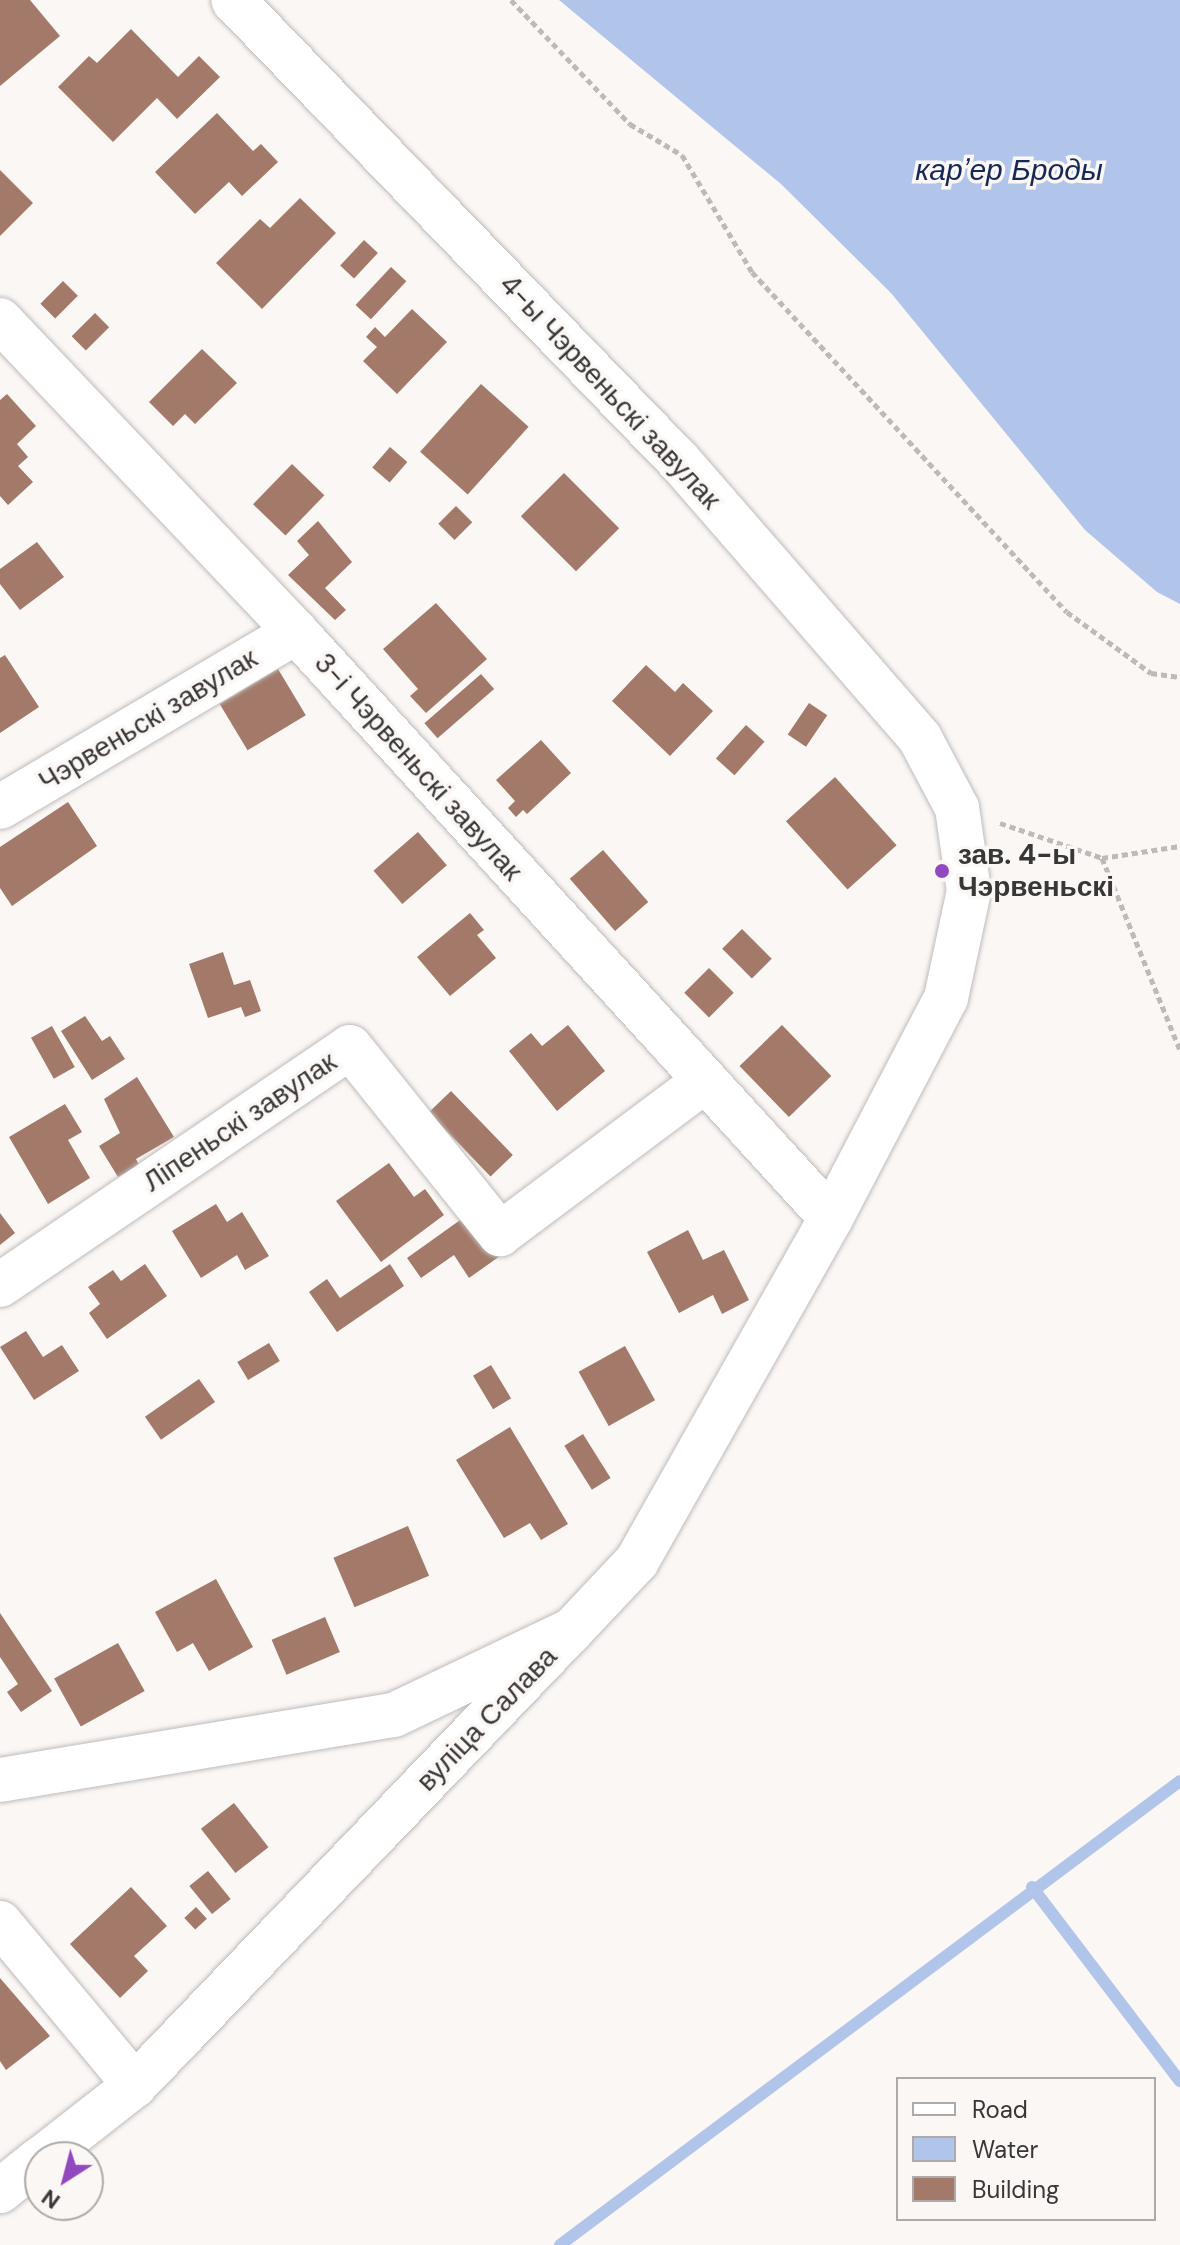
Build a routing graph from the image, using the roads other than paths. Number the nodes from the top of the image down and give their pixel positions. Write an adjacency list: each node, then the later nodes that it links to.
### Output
1 (233, 0): 6 (street, 4-ы Чэрвеньскі завулак)
2 (0, 320): 3 (street, 3-і Чэрвеньскі завулак)
3 (296, 632): 4 (street, Чэрвеньскі завулак); 5 (street, 3-і Чэрвеньскі завулак)
4 (0, 807)
5 (703, 1082): 6 (street, 3-і Чэрвеньскі завулак); 7 (street, Ліпеньскі завулак)
6 (831, 1218): 8 (street, 4-ы Чэрвеньскі завулак)
7 (0, 1285)
8 (572, 1630): 9 (street, вуліца Салава); 11 (street, вуліца Салава)
9 (0, 1780)
10 (0, 1923): 11 (street)
11 (135, 2085): 12 (street, вуліца Салава)
12 (64, 2141)
13 (24, 2172): 14 (street, вуліца Салава)
14 (0, 2191)

